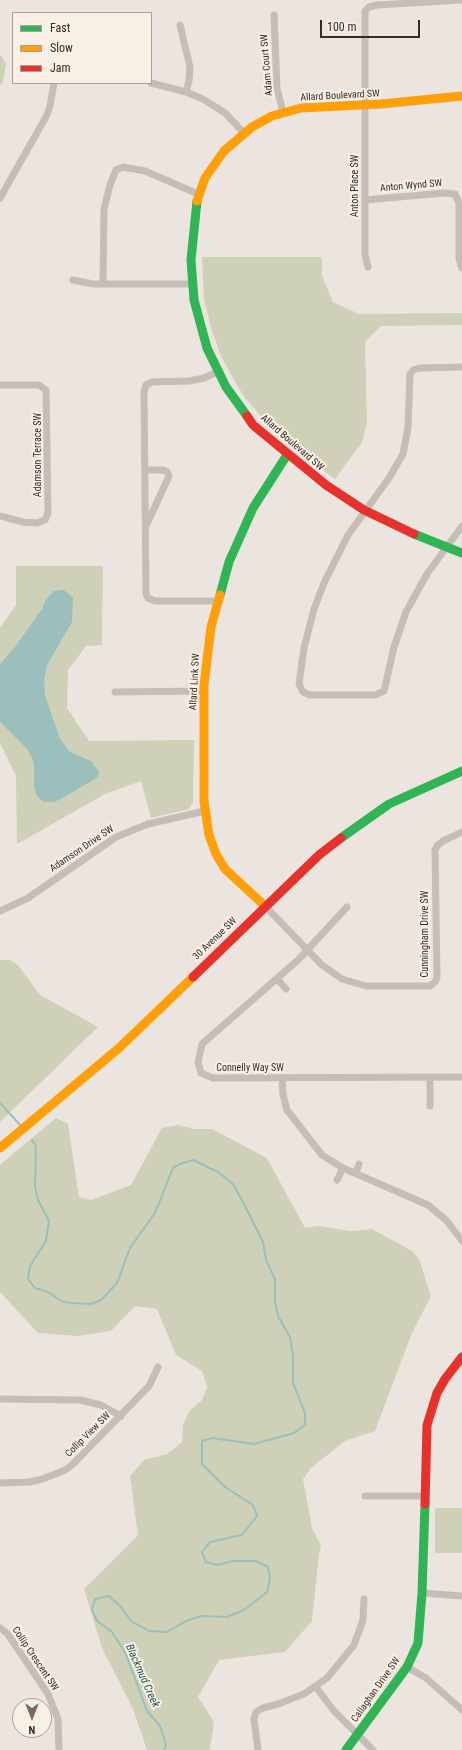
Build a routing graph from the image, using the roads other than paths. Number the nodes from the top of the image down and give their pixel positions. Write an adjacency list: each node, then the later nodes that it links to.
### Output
1 (462, 0): 8 (street, Anton Place SW)
2 (274, 15): 9 (street, Adam Court SW)
3 (180, 25): 6 (street)
4 (152, 83): 6 (street)
5 (54, 84): 12 (street)
6 (186, 92): 10 (street)
7 (462, 96): 8 (street, Allard Boulevard SW)
8 (364, 106): 9 (street, Allard Boulevard SW); 13 (street, Anton Place SW)
9 (283, 112): 10 (street, Allard Boulevard SW)
10 (244, 132): 11 (street, Allard Boulevard SW)
11 (198, 194): 17 (street); 18 (street, Allard Boulevard SW)
12 (0, 198)
13 (365, 200): 14 (street, Anton Place SW); 15 (street, Anton Wynd SW)
14 (368, 267)
15 (462, 268)
16 (74, 280): 17 (street)
17 (103, 284): 18 (street)
18 (192, 284): 20 (street, Allard Boulevard SW)
19 (462, 367): 24 (street)
20 (217, 372): 22 (street, Allard Boulevard SW); 23 (street)
21 (0, 385): 25 (street, Adamson Terrace SW)
22 (287, 455): 24 (street, Allard Boulevard SW); 30 (street, Allard Link SW)
23 (145, 470): 26 (street); 26 (street)
24 (364, 510): 28 (street, Allard Boulevard SW); 28 (street)
25 (0, 516)
26 (146, 526): 30 (street)
27 (462, 526): 28 (street)
28 (446, 548): 29 (street, Allard Boulevard SW)
29 (462, 553)
30 (217, 601): 31 (street, Allard Link SW)
31 (204, 691): 32 (street); 34 (street, Allard Link SW)
32 (116, 692)
33 (462, 771): 36 (street, 30 Avenue SW)
34 (205, 811): 36 (street, Allard Link SW); 38 (street, Adamson Drive SW)
35 (462, 832): 39 (street, Cunningham Drive SW)
36 (264, 906): 39 (street, Cunningham Drive SW); 46 (street, 30 Avenue SW)
37 (347, 907): 39 (street)
38 (0, 911)
39 (308, 950): 40 (street, Connelly Way SW)
40 (277, 979): 41 (street); 44 (street, Connelly Way SW)
41 (286, 989)
42 (430, 1077): 43 (street, Connelly Way SW); 44 (street, Connelly Way SW); 45 (street)
43 (462, 1077)
44 (282, 1078): 48 (street)
45 (430, 1106)
46 (0, 1148)
47 (359, 1164): 49 (street)
48 (343, 1168): 49 (street); 50 (street)
49 (356, 1173): 51 (street)
50 (337, 1180)
51 (462, 1241)
52 (462, 1358): 58 (street, Callaghan Drive SW)
53 (158, 1367): 55 (street, Collip View SW)
54 (0, 1399): 55 (street, Collip View SW)
55 (121, 1416): 56 (street, Collip View SW)
56 (0, 1483)
57 (365, 1496): 58 (street)
58 (424, 1496): 59 (street, Callaghan Drive SW)
59 (422, 1593): 60 (street); 63 (street, Callaghan Drive SW)
60 (462, 1596)
61 (364, 1599): 64 (street)
62 (0, 1628): 67 (street, Collip Crescent SW)
63 (407, 1667): 65 (street); 66 (street, Callaghan Drive SW)
64 (316, 1687): 66 (street); 68 (street)
65 (462, 1710)
66 (358, 1734): 69 (street, Callaghan Drive SW); 70 (street)
67 (59, 1750)
68 (258, 1750)
69 (346, 1750)
70 (373, 1750)

